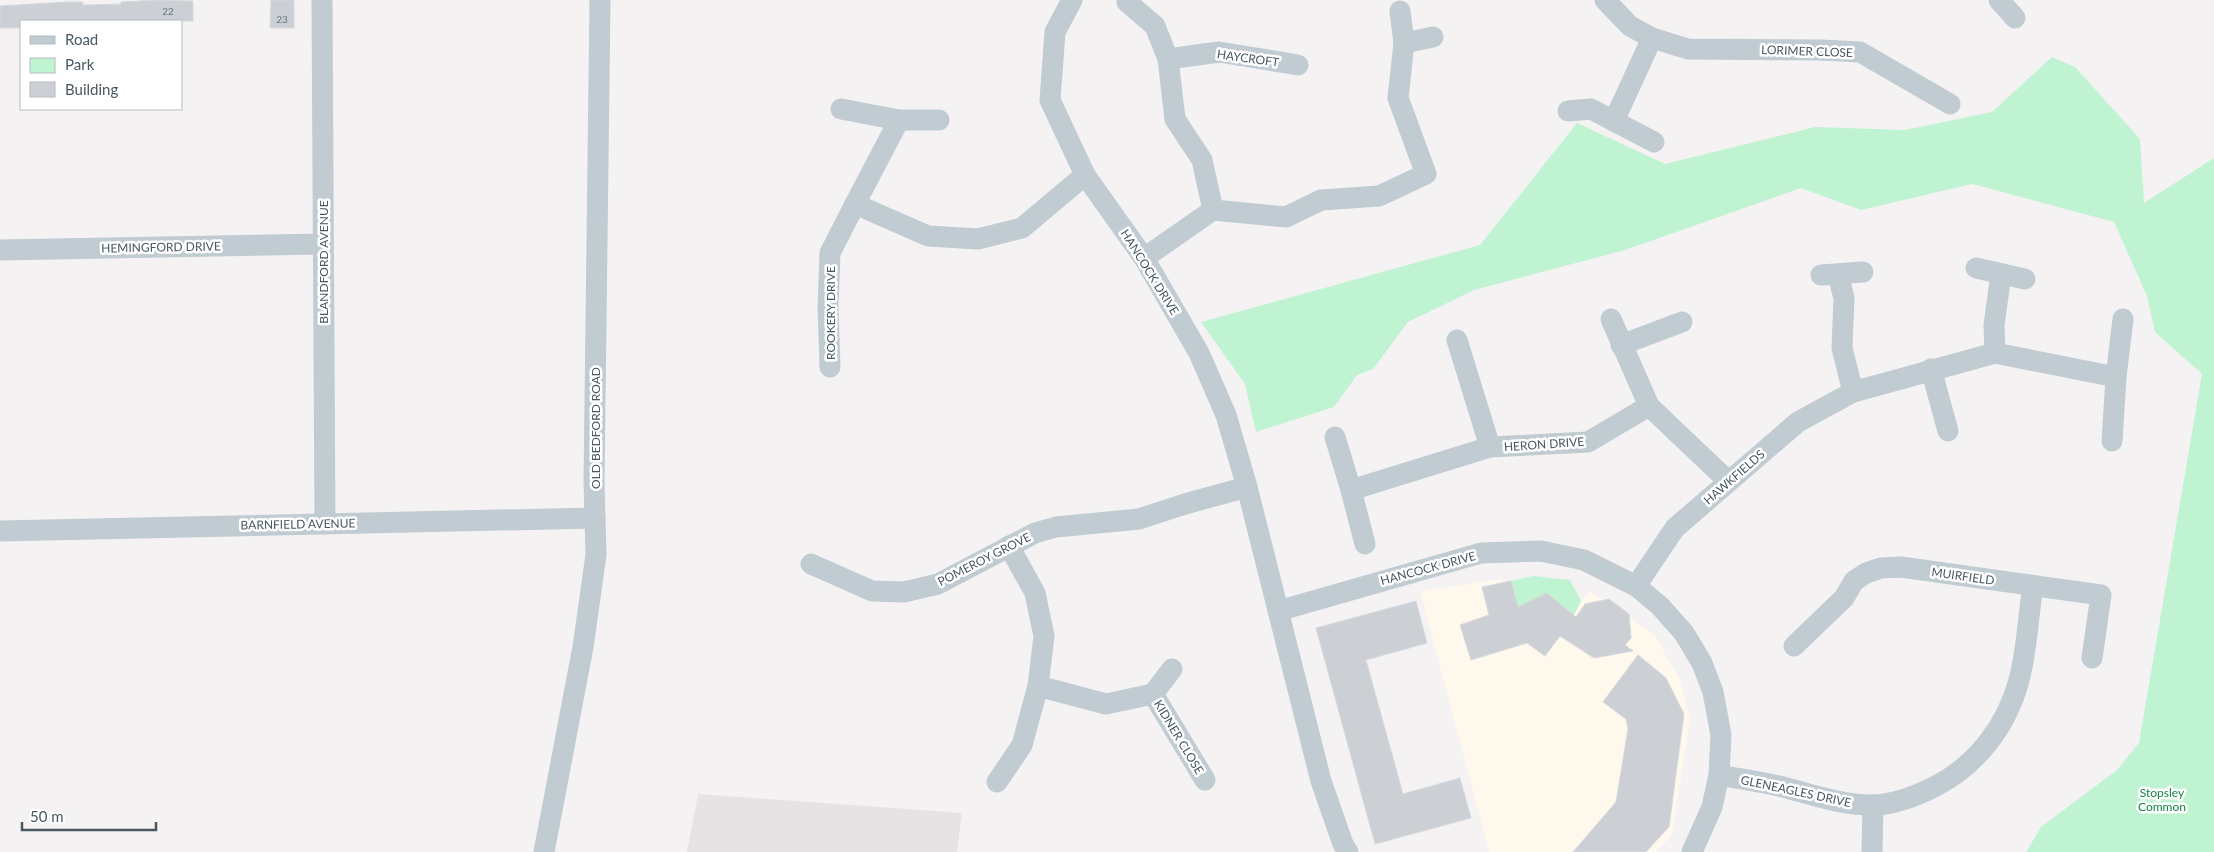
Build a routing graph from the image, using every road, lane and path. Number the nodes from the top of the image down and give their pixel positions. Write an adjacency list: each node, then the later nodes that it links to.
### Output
1 (322, 0): 24 (street, BLANDFORD AVENUE)
2 (600, 0): 49 (street, OLD BEDFORD ROAD)
3 (1072, 0): 21 (street, HANCOCK DRIVE)
4 (1605, 0): 10 (street, LORIMER CLOSE)
5 (1999, 0): 8 (street)
6 (1127, 2): 12 (street)
7 (1400, 11): 11 (street)
8 (2016, 18)
9 (1433, 37): 11 (street)
10 (1652, 38): 14 (street, LORIMER CLOSE); 19 (street)
11 (1404, 43): 23 (street)
12 (1168, 59): 13 (street, HAYCROFT); 23 (street)
13 (1298, 65)
14 (1950, 104)
15 (841, 109): 17 (street)
16 (1568, 111): 19 (street)
17 (899, 120): 18 (street); 22 (street, ROOKERY DRIVE)
18 (939, 120)
19 (1614, 121): 20 (street)
20 (1654, 142)
21 (1085, 175): 22 (street); 26 (street, HANCOCK DRIVE)
22 (855, 204): 37 (street, ROOKERY DRIVE)
23 (1214, 210): 26 (street)
24 (323, 244): 25 (street, HEMINGFORD DRIVE); 50 (street, BLANDFORD AVENUE)
25 (0, 250)
26 (1144, 258): 47 (street, HANCOCK DRIVE)
27 (1976, 268): 29 (street)
28 (1863, 272): 40 (street)
29 (2001, 274): 30 (street); 36 (street)
30 (2025, 279)
31 (1611, 318): 35 (street)
32 (2123, 319): 39 (street)
33 (1682, 322): 35 (street)
34 (1458, 340): 45 (street, HERON DRIVE)
35 (1621, 345): 41 (street)
36 (1995, 353): 38 (street, HAWKFIELDS); 39 (street, HAWKFIELDS)
37 (830, 367)
38 (1931, 369): 40 (street, HAWKFIELDS); 42 (street)
39 (2116, 377): 44 (street)
40 (1853, 392): 46 (street, HAWKFIELDS)
41 (1649, 406): 45 (street, HERON DRIVE); 46 (street)
42 (1948, 431)
43 (1335, 437): 48 (street)
44 (2112, 441)
45 (1490, 447): 48 (street, HERON DRIVE)
46 (1728, 481): 55 (street, HAWKFIELDS)
47 (1247, 487): 53 (street, POMEROY GROVE); 57 (street, HANCOCK DRIVE)
48 (1351, 490): 52 (street)
49 (595, 518): 50 (street, BARNFIELD AVENUE); 68 (street, OLD BEDFORD ROAD)
50 (325, 524): 51 (street, BARNFIELD AVENUE)
51 (0, 531)
52 (1365, 544)
53 (1009, 546): 54 (street, POMEROY GROVE); 61 (street)
54 (811, 564)
55 (1636, 586): 57 (street, HANCOCK DRIVE); 63 (street, HANCOCK DRIVE)
56 (2033, 586): 58 (street, MUIRFIELD); 59 (street, MUIRFIELD); 66 (street, GLENEAGLES DRIVE)
57 (1278, 611): 67 (street, HANCOCK DRIVE)
58 (1794, 646)
59 (2092, 658)
60 (1172, 669): 62 (street, KIDNER CLOSE)
61 (1038, 686): 62 (street, KIDNER CLOSE); 65 (street)
62 (1153, 694): 64 (street, KIDNER CLOSE)
63 (1719, 775): 66 (street, GLENEAGLES DRIVE); 69 (street, HANCOCK DRIVE)
64 (1205, 780)
65 (997, 782)
66 (1874, 805): 70 (street)
67 (1340, 849)
68 (544, 852)
69 (1692, 852)
70 (1872, 852)

